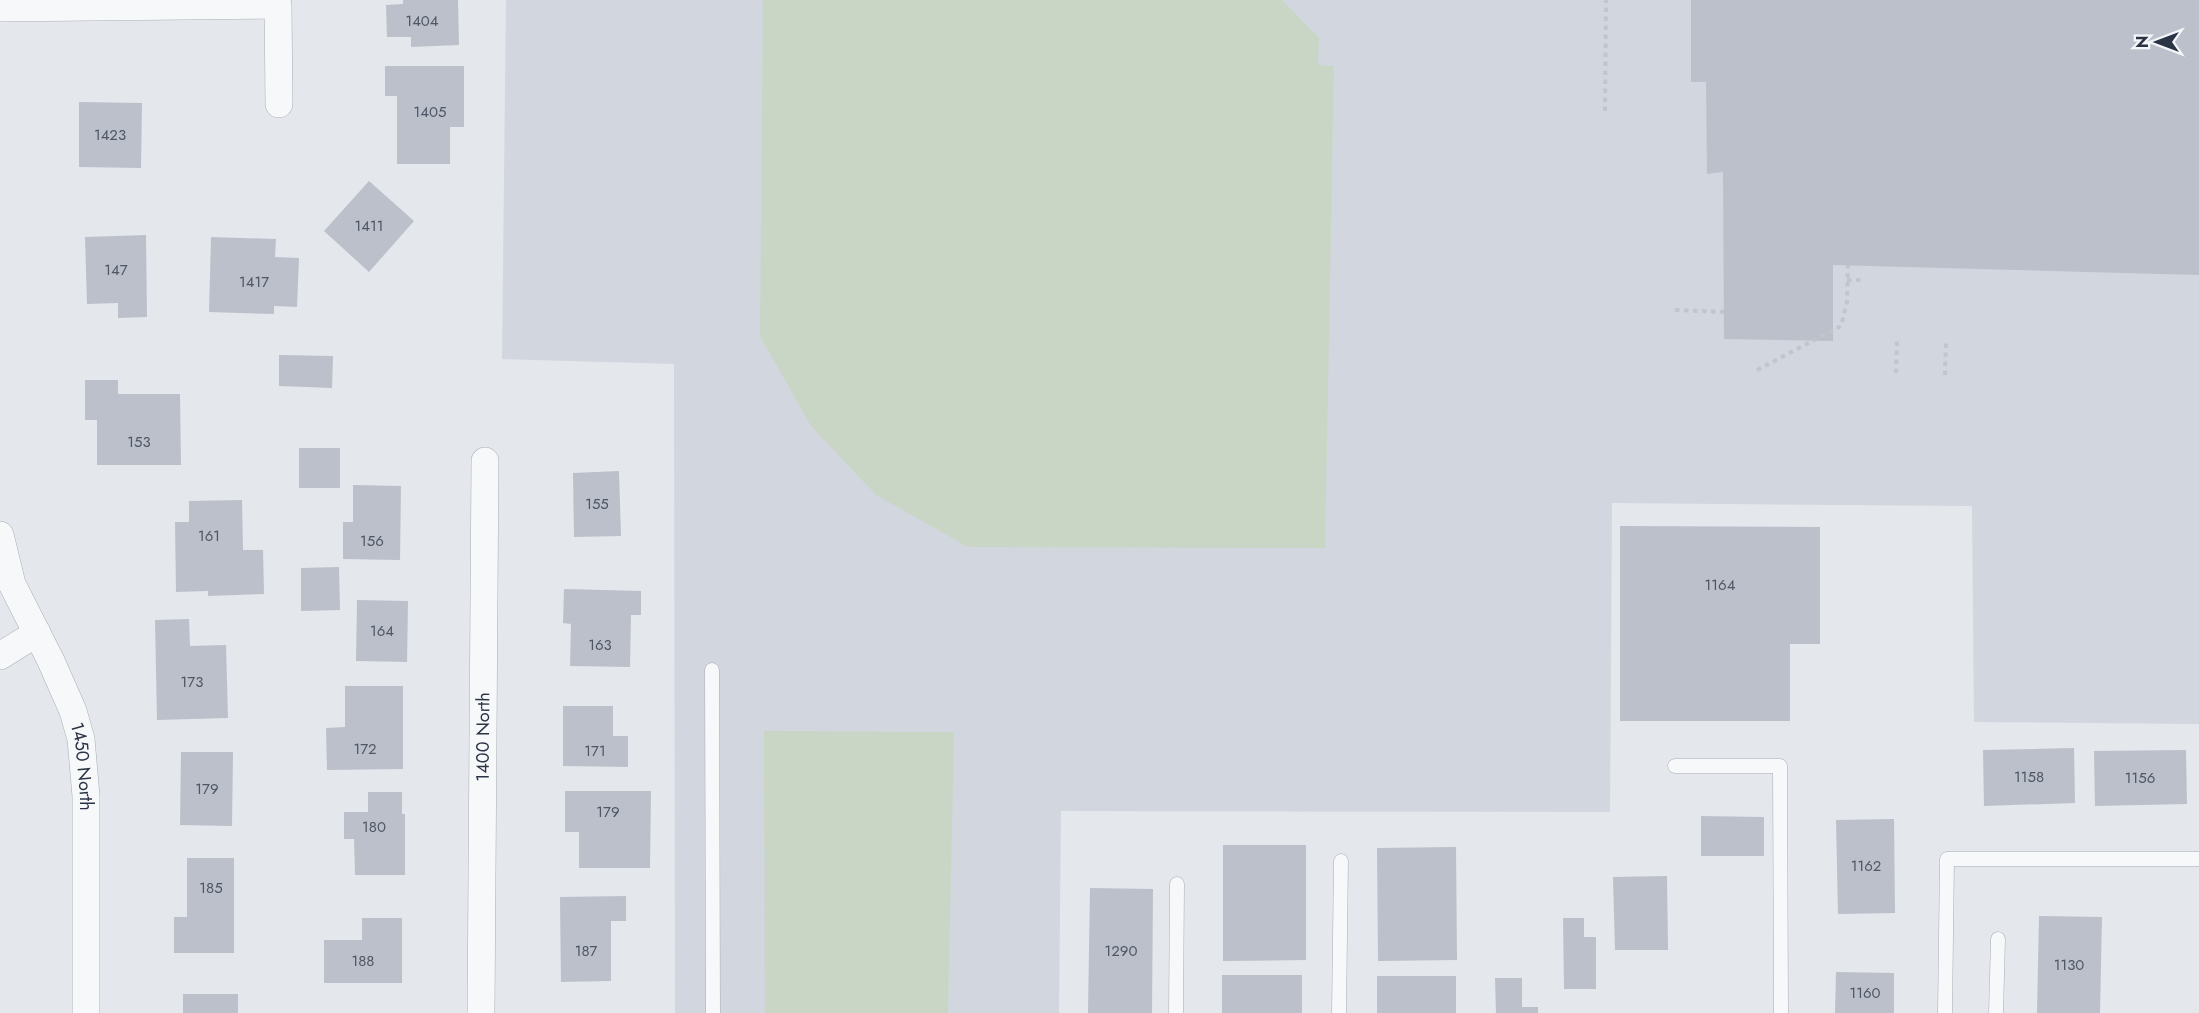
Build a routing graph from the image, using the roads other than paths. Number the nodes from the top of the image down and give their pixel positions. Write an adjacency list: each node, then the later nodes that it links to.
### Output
1 (0, 8): 2 (street)
2 (279, 104)
3 (485, 461): 14 (street, 1400 North)
4 (0, 535): 5 (street, 1450 North)
5 (37, 633): 6 (street); 13 (street, 1450 North)
6 (0, 656)
7 (712, 670): 15 (lane)
8 (1675, 766): 18 (lane)
9 (2199, 859): 19 (lane)
10 (1341, 861): 17 (lane)
11 (1177, 884): 16 (lane)
12 (1998, 939): 20 (lane)
13 (86, 1013)
14 (481, 1013)
15 (713, 1013)
16 (1176, 1013)
17 (1339, 1013)
18 (1781, 1013)
19 (1945, 1013)
20 (1996, 1013)

